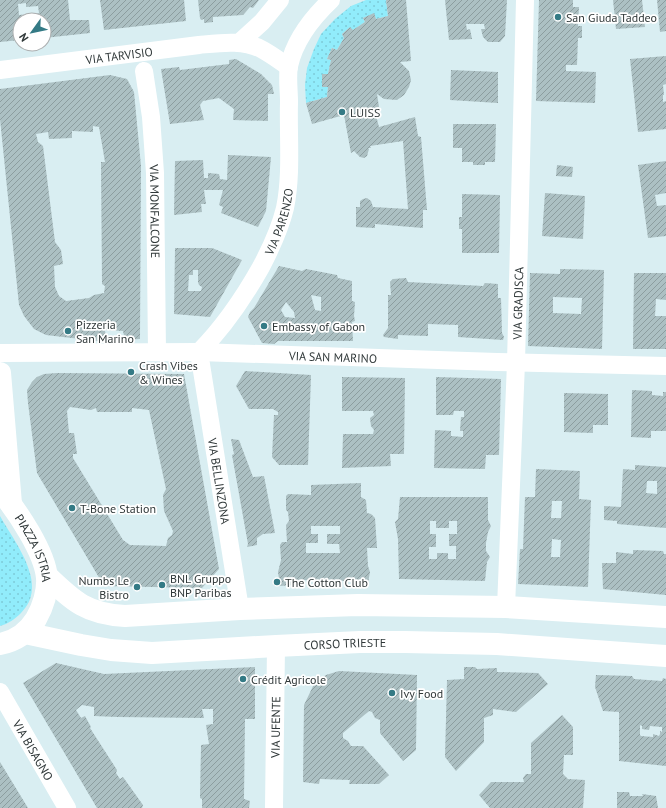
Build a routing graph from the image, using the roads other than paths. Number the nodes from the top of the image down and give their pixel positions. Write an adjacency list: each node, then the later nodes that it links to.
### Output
1 (280, 0): 4 (street)
2 (331, 0): 5 (street, VIA PARENZO)
3 (525, 0): 11 (street, VIA GRADISCA)
4 (239, 43): 5 (street); 6 (street, VIA TARVISIO)
5 (289, 67): 9 (street, VIA PARENZO)
6 (0, 70)
7 (144, 71): 8 (street, VIA MONFALCONE)
8 (157, 352): 9 (street, VIA SAN MARINO); 10 (street, VIA SAN MARINO)
9 (199, 352): 11 (street, VIA SAN MARINO); 17 (street, VIA BELLINZONA)
10 (0, 353)
11 (516, 362): 12 (street, VIA SAN MARINO); 16 (street, VIA GRADISCA)
12 (666, 366)
13 (0, 377): 14 (street, PIAZZA ISTRIA)
14 (6, 497): 15 (street, PIAZZA ISTRIA)
15 (47, 576): 17 (street); 19 (street, PIAZZA ISTRIA)
16 (506, 607): 17 (street); 18 (street)
17 (240, 609)
18 (666, 618)
19 (9, 644): 20 (street, CORSO TRIESTE)
20 (276, 646): 21 (street, CORSO TRIESTE); 24 (street, VIA UFENTE)
21 (666, 656)
22 (0, 692): 23 (street, VIA BISAGNO)
23 (67, 808)
24 (274, 808)

